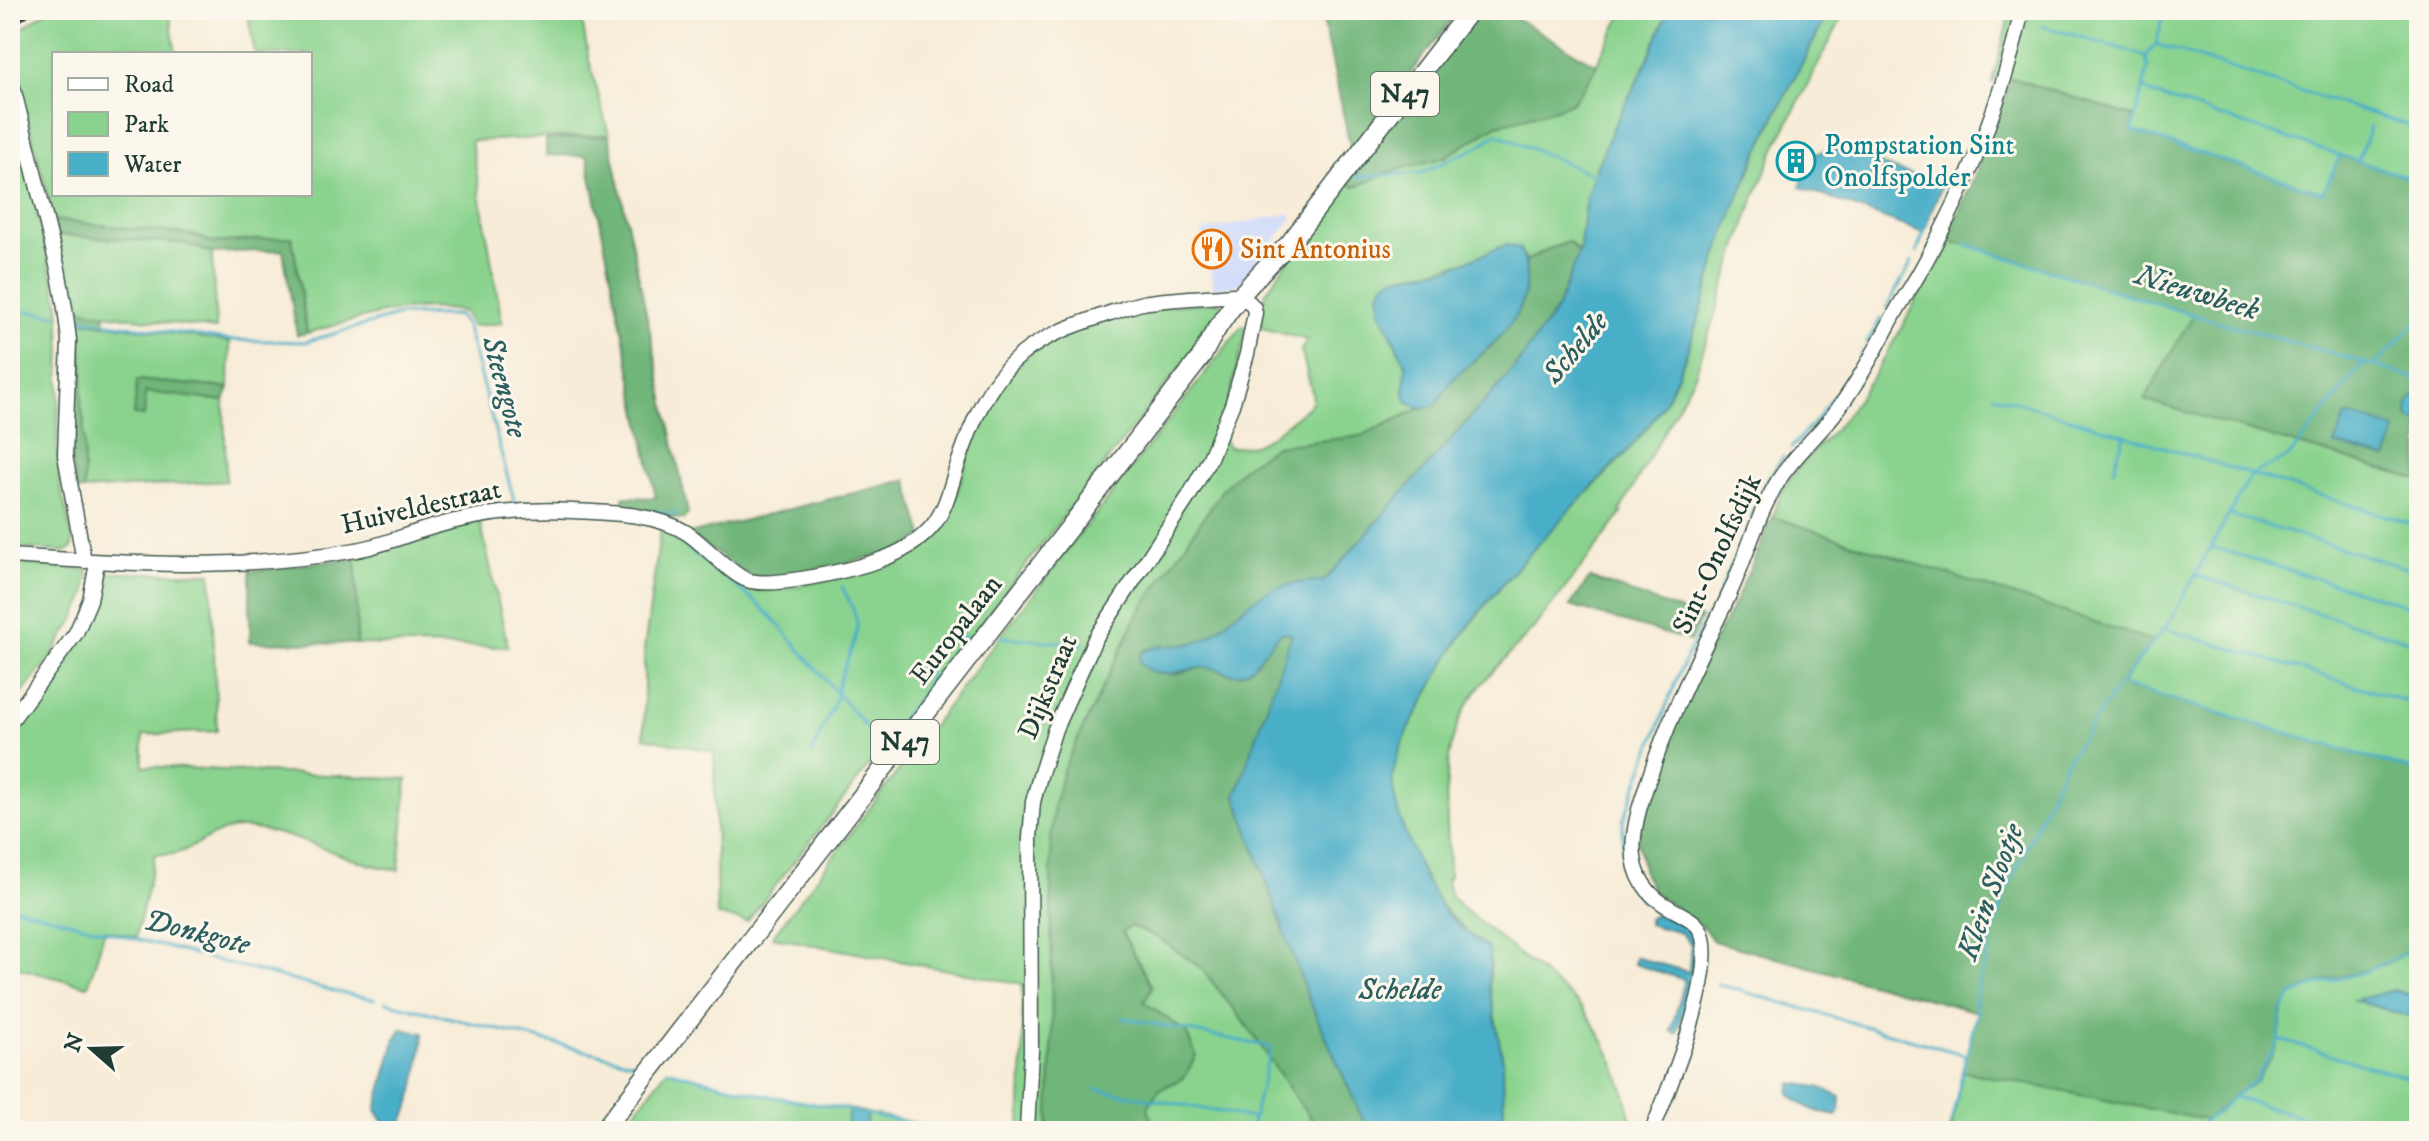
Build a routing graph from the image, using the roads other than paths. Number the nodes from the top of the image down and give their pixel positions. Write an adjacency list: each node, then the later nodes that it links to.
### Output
1 (1470, 10): 4 (main road, N47)
2 (2022, 10): 10 (street, Sint-Onolfsdijk)
3 (10, 75): 6 (street)
4 (1246, 300): 6 (street, Huiveldestraat); 8 (main road, Europalaan / N47); 9 (street, Dijkstraat)
5 (10, 556): 6 (street, Huiveldestraat)
6 (90, 562): 7 (street)
7 (10, 722)
8 (604, 1130)
9 (1027, 1131)
10 (1652, 1131)

